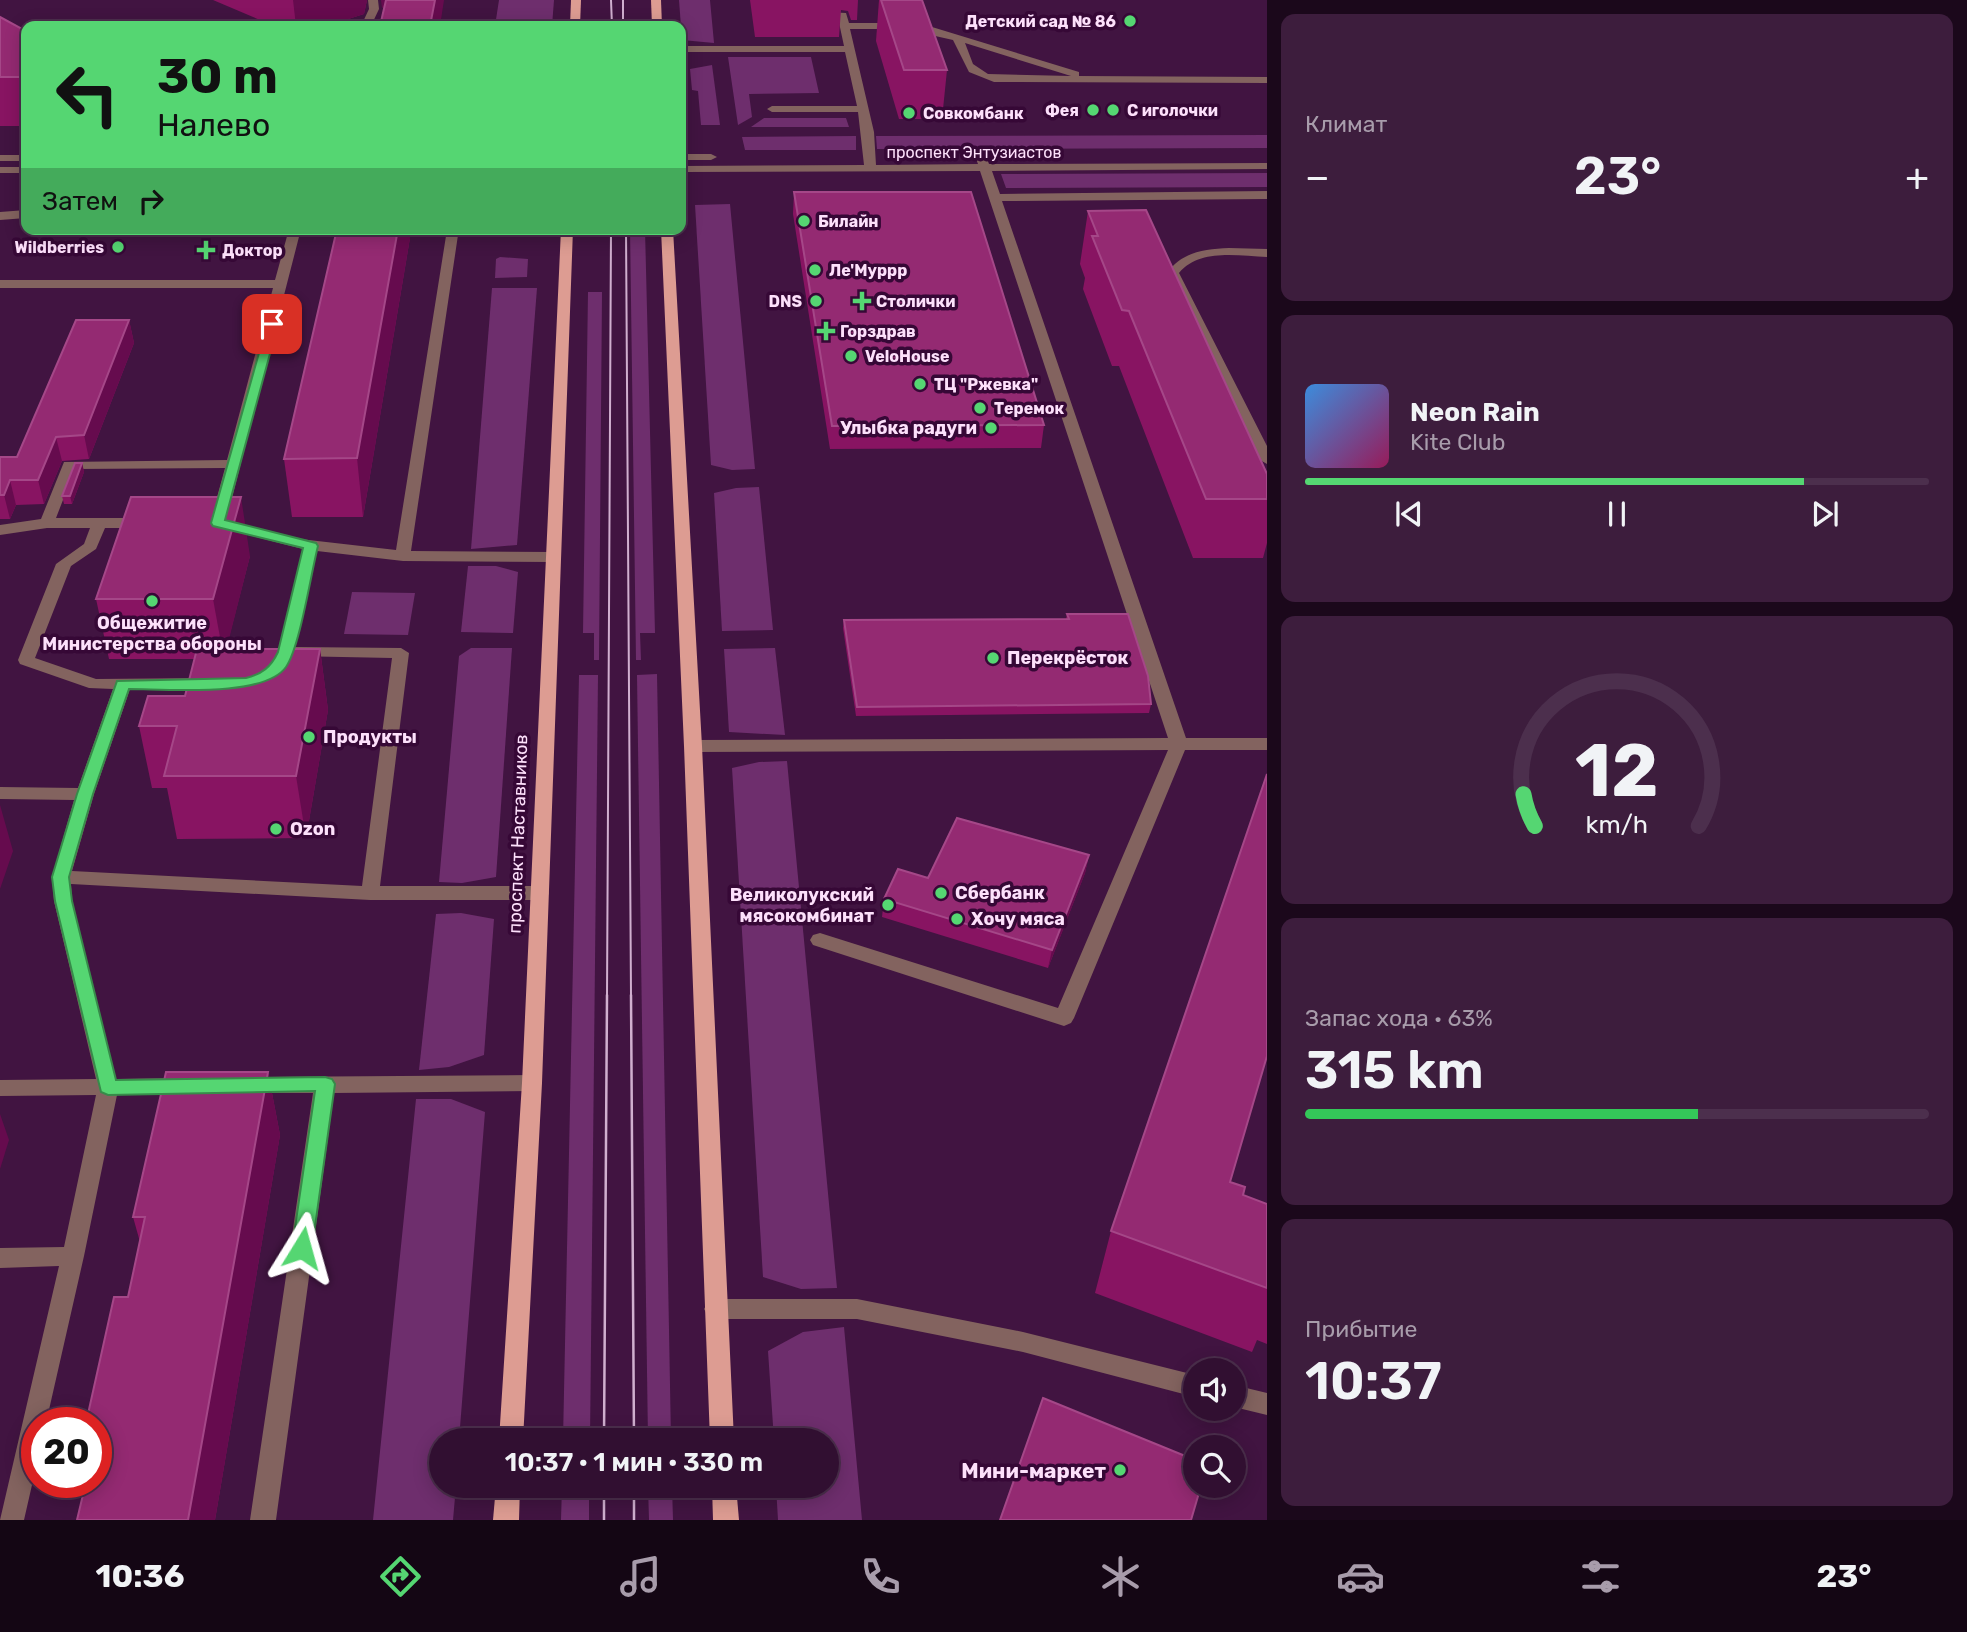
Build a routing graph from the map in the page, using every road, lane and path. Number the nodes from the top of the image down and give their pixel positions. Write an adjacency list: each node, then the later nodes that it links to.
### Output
1 (373, 0): 5 (street)
2 (576, 0): 6 (main road)
3 (656, 0): 7 (main road)
4 (819, 0): 8 (street)
5 (368, 21)
6 (575, 21)
7 (657, 21)
8 (844, 26): 9 (street); 11 (street)
9 (957, 37): 12 (street); 12 (street)
10 (686, 49): 11 (street)
11 (850, 49): 15 (street)
12 (1091, 79): 13 (street)
13 (1267, 80)
14 (772, 108): 15 (street)
15 (863, 109): 20 (street)
16 (1267, 155): 21 (street, проспект Энтузиастов)
17 (686, 157): 20 (street, проспект Энтузиастов)
18 (0, 158): 19 (street)
19 (21, 158)
20 (869, 162): 21 (street, проспект Энтузиастов); 23 (street, проспект Энтузиастов)
21 (983, 162): 22 (street, проспект Энтузиастов); 27 (street)
22 (1267, 166)
23 (686, 169)
24 (0, 170): 25 (street)
25 (21, 170)
26 (1267, 195): 27 (street)
27 (995, 198): 50 (street)
28 (21, 214): 29 (street)
29 (0, 216)
30 (293, 235): 36 (street)
31 (452, 235): 44 (street)
32 (567, 235): 45 (main road, проспект Наставников)
33 (667, 235): 52 (main road)
34 (1267, 253): 37 (street)
35 (0, 284): 36 (street)
36 (281, 284): 38 (street)
37 (1267, 460)
38 (235, 464): 39 (street); 43 (street)
39 (47, 523): 40 (street); 42 (street)
40 (99, 523): 41 (street); 49 (street)
41 (165, 523)
42 (0, 530)
43 (311, 546): 44 (street); 46 (street)
44 (403, 556): 45 (street)
45 (553, 557): 57 (main road, проспект Наставников)
46 (286, 652): 47 (street); 56 (street)
47 (264, 678)
48 (233, 683): 49 (street)
49 (123, 685): 54 (street)
50 (1179, 744): 51 (street); 52 (street); 58 (street)
51 (1267, 744)
52 (693, 746): 67 (main road)
53 (0, 793): 54 (street)
54 (85, 794): 55 (street)
55 (61, 877): 56 (street); 63 (street)
56 (370, 893): 57 (street)
57 (540, 893): 59 (main road, проспект Наставников)
58 (820, 940)
59 (532, 1083): 60 (street); 71 (main road, проспект Наставников)
60 (325, 1084): 61 (street); 76 (street)
61 (230, 1085)
62 (203, 1086): 63 (street)
63 (108, 1087): 64 (street); 65 (street)
64 (0, 1088)
65 (73, 1256): 66 (street); 75 (street)
66 (0, 1258)
67 (716, 1310): 68 (street); 72 (main road)
68 (1183, 1383)
69 (1246, 1399): 70 (street)
70 (1267, 1404)
71 (512, 1428)
72 (721, 1428)
73 (507, 1498): 77 (main road)
74 (725, 1498): 78 (main road)
75 (11, 1520)
76 (263, 1520)
77 (506, 1520)
78 (726, 1520)

